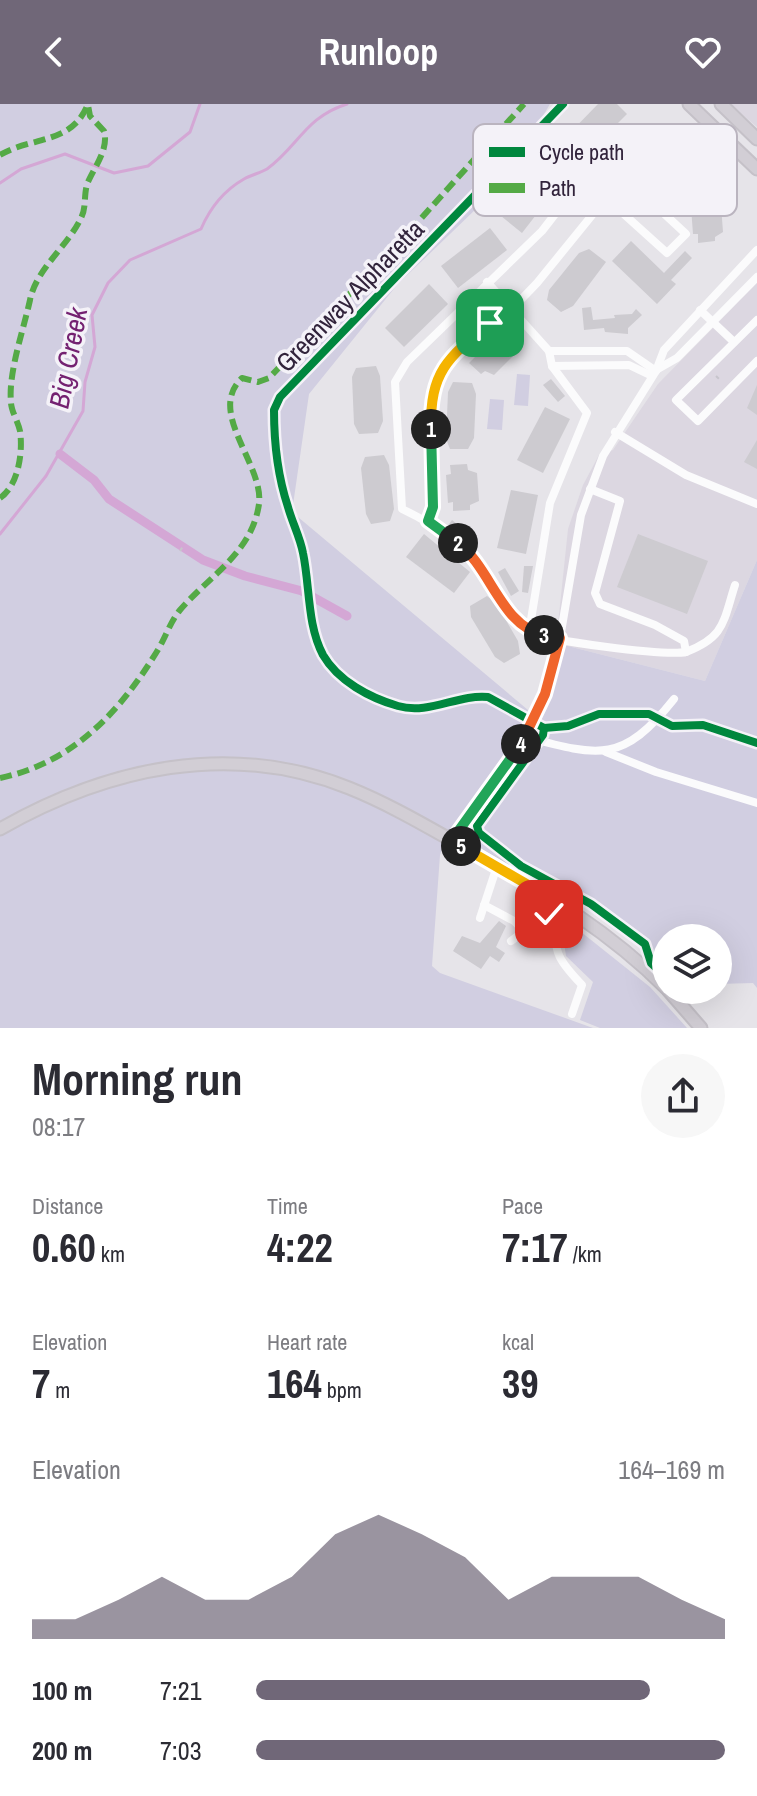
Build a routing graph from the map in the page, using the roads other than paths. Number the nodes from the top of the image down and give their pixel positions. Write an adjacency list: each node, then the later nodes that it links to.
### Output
1 (689, 104): 4 (main road)
2 (721, 104): 3 (main road)
3 (731, 109): 5 (main road)
4 (710, 124)
5 (757, 139)
6 (737, 150): 7 (main road)
7 (757, 169)
8 (554, 216): 14 (street)
9 (591, 216): 15 (street)
10 (626, 216): 11 (street)
11 (667, 216)
12 (757, 250): 16 (street)
13 (757, 277): 18 (street)
14 (487, 282): 15 (street); 31 (street)
15 (511, 310): 21 (street); 31 (street)
16 (700, 310): 18 (street); 27 (street)
17 (757, 320): 19 (street)
18 (714, 321): 19 (street); 27 (street)
19 (734, 342): 23 (street)
20 (580, 350): 21 (street); 22 (street); 26 (street)
21 (549, 351): 25 (street)
22 (627, 351): 24 (street); 27 (street)
23 (757, 361)
24 (629, 365): 26 (street); 27 (street)
25 (552, 366): 26 (street); 33 (street)
26 (582, 367)
27 (654, 373): 28 (street)
28 (615, 432): 29 (street); 30 (street)
29 (590, 489): 34 (street); 35 (street)
30 (757, 504)
31 (428, 521): 33 (street)
32 (735, 585): 35 (street)
33 (529, 632): 34 (street)
34 (560, 638): 35 (street); 37 (street)
35 (686, 652)
36 (674, 699): 38 (street)
37 (526, 737): 38 (street); 41 (street)
38 (605, 752): 39 (street)
39 (757, 803)
40 (0, 829): 41 (main road)
41 (452, 840): 42 (main road)
42 (497, 866): 43 (main road); 44 (street)
43 (561, 904): 45 (street); 49 (main road)
44 (484, 905): 46 (street); 47 (street)
45 (549, 914): 47 (street); 51 (street)
46 (480, 918)
47 (525, 932): 48 (street)
48 (511, 941)
49 (652, 975)
50 (680, 1004): 52 (main road)
51 (572, 1014)
52 (701, 1028)

